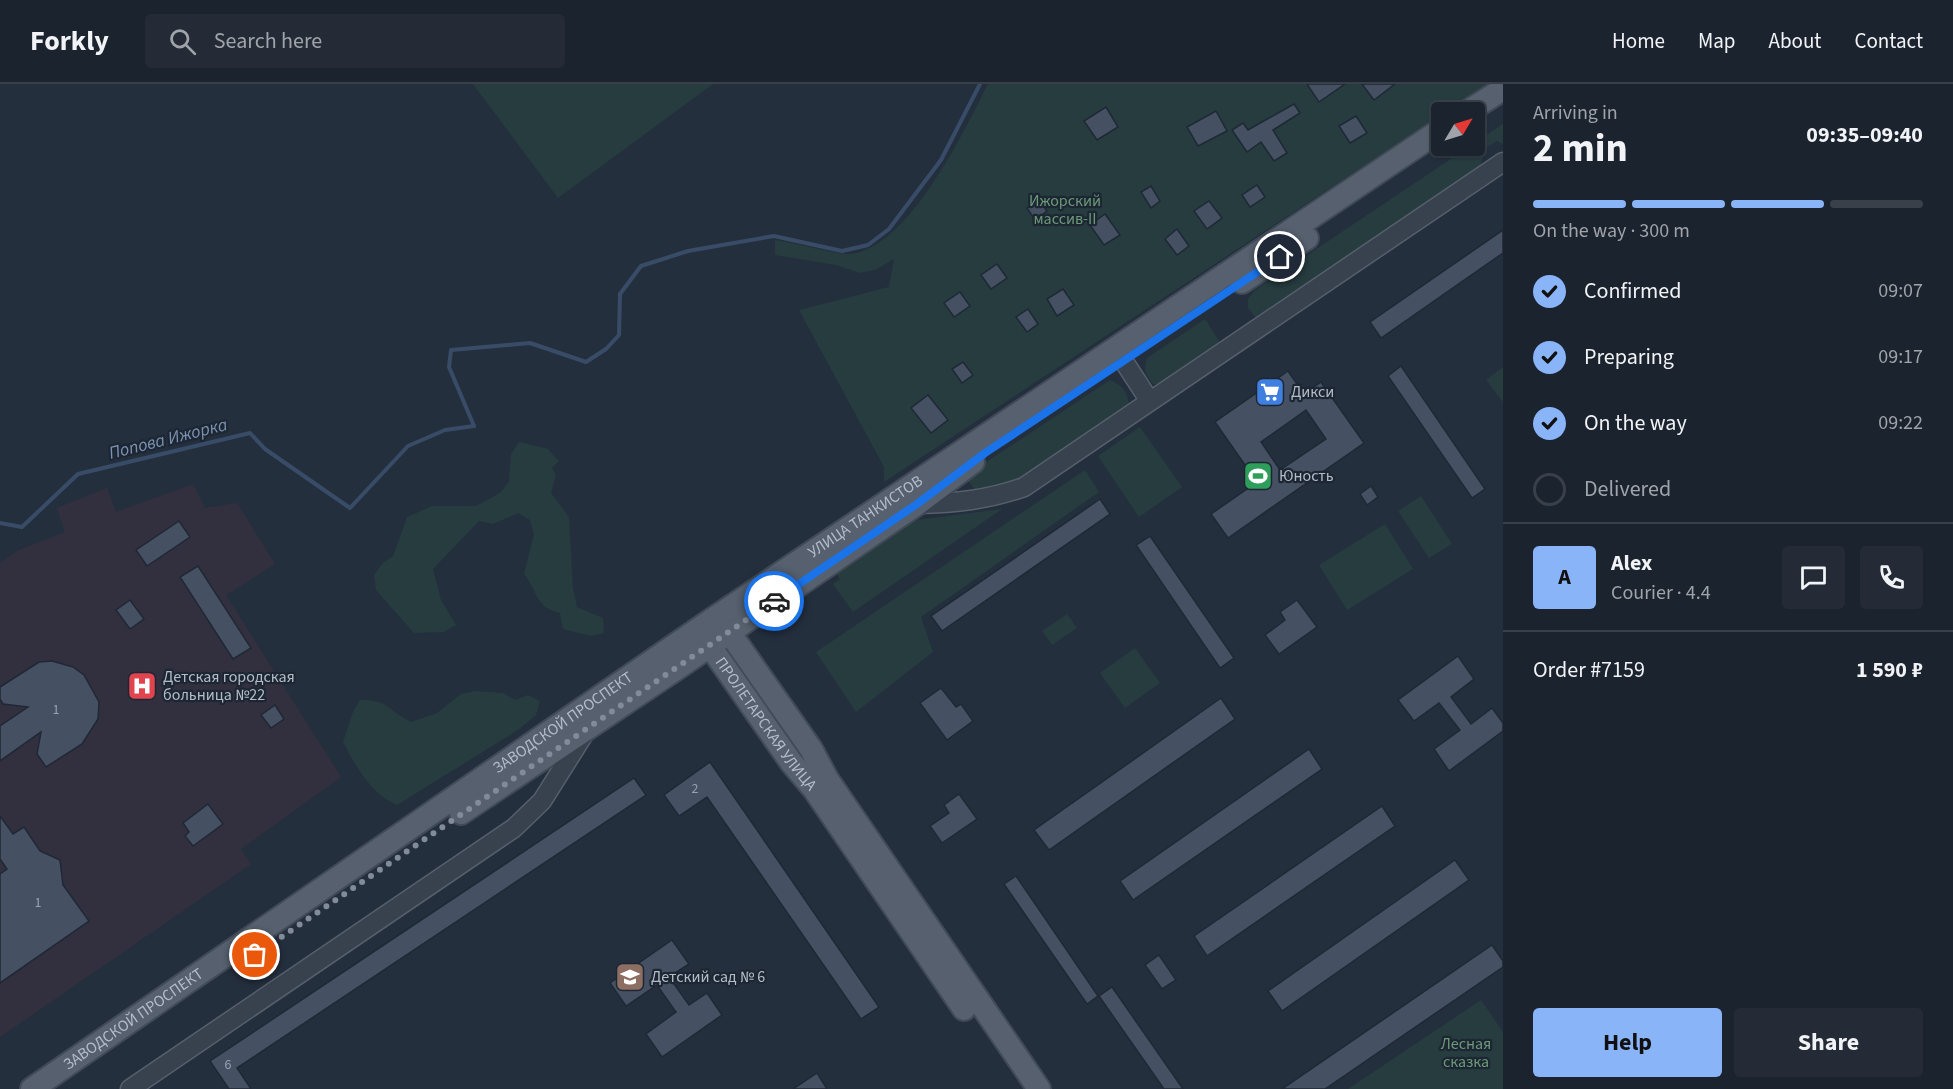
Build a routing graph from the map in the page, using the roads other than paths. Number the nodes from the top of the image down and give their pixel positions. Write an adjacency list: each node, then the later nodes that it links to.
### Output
1 (1503, 89): 2 (main road)
2 (1483, 102)
3 (1503, 106): 4 (main road)
4 (1485, 118)
5 (1431, 136): 8 (main road, УЛИЦА ТАНКИСТОВ)
6 (1431, 155): 8 (main road, УЛИЦА ТАНКИСТОВ)
7 (1503, 162): 9 (street)
8 (1119, 355): 9 (street); 10 (main road, УЛИЦА ТАНКИСТОВ); 11 (main road, УЛИЦА ТАНКИСТОВ)
9 (1149, 400): 10 (street)
10 (917, 504): 12 (main road, УЛИЦА ТАНКИСТОВ)
11 (707, 623): 12 (main road, ПРОЛЕТАРСКАЯ УЛИЦА); 13 (main road, ПРОЛЕТАРСКАЯ УЛИЦА); 15 (main road, ЗАВОДСКОЙ ПРОСПЕКТ)
12 (729, 632): 13 (main road, УЛИЦА ТАНКИСТОВ); 20 (main road, ПРОЛЕТАРСКАЯ УЛИЦА)
13 (710, 646): 14 (main road, ЗАВОДСКОЙ ПРОСПЕКТ); 19 (main road, ПРОЛЕТАРСКАЯ УЛИЦА)
14 (589, 725): 15 (main road, ЗАВОДСКОЙ ПРОСПЕКТ); 18 (street)
15 (257, 944): 16 (main road, ЗАВОДСКОЙ ПРОСПЕКТ); 17 (main road, ЗАВОДСКОЙ ПРОСПЕКТ)
16 (32, 1089)
17 (58, 1089)
18 (130, 1089)
19 (1020, 1089)
20 (1039, 1089)

